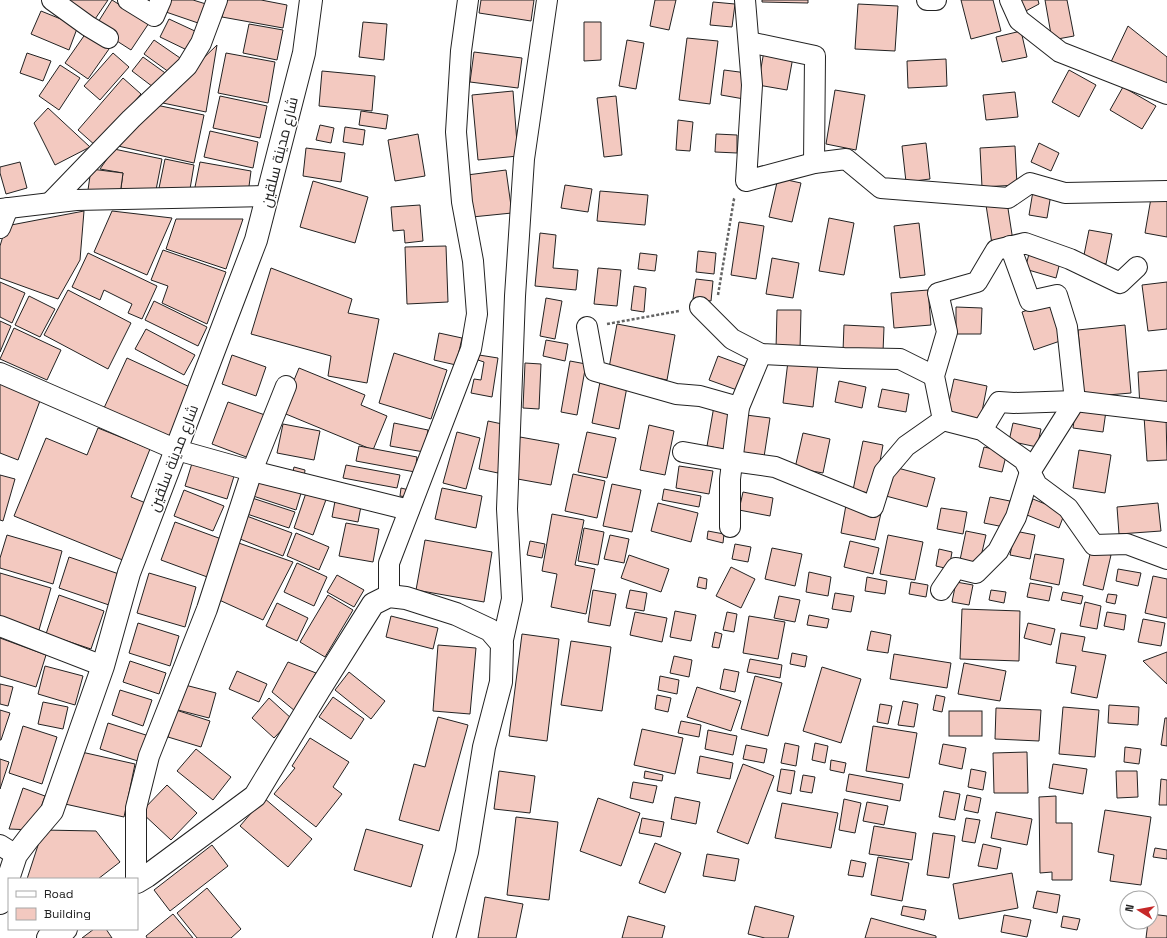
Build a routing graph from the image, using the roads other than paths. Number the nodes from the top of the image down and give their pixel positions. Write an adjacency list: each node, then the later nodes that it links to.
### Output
1 (52, 0): 12 (street)
2 (128, 0): 3 (street)
3 (161, 0)
4 (217, 0): 18 (street)
5 (311, 0): 17 (main road, شارع مدينة سلقين)
6 (468, 0): 39 (street)
7 (547, 0): 45 (street)
8 (745, 0): 13 (street)
9 (927, 0): 10 (street)
10 (936, 0)
11 (1010, 0): 14 (street)
12 (108, 38)
13 (749, 42): 15 (street); 15 (street)
14 (1167, 94)
15 (814, 164): 16 (street)
16 (1167, 191)
17 (268, 196): 18 (street); 34 (main road, شارع مدينة سلقين)
18 (50, 203): 19 (street)
19 (4, 208): 20 (street)
20 (0, 228)
21 (1010, 246): 22 (street); 27 (street); 29 (street)
22 (1137, 267)
23 (700, 307): 25 (street)
24 (587, 327): 30 (street)
25 (761, 354): 27 (street); 30 (street)
26 (0, 373): 34 (street)
27 (934, 376): 32 (street)
28 (286, 386): 37 (street)
29 (1075, 401): 31 (street); 33 (street); 38 (street)
30 (740, 407): 36 (street)
31 (1167, 412)
32 (943, 420): 33 (street); 36 (street)
33 (982, 430): 38 (street)
34 (177, 450): 37 (street); 46 (main road, شارع مدينة سلقين)
35 (683, 452): 36 (street)
36 (732, 462): 40 (street)
37 (252, 471): 39 (street); 48 (street)
38 (1030, 472): 41 (street); 42 (street)
39 (409, 510): 43 (street)
40 (730, 527)
41 (1167, 559)
42 (941, 590)
43 (389, 596): 45 (main road); 49 (main road)
44 (0, 626): 46 (street)
45 (502, 644): 53 (main road)
46 (103, 666): 47 (main road, شارع مدينة سلقين)
47 (8, 850): 50 (main road, شارع مدينة سلقين)
48 (136, 878)
49 (138, 881)
50 (0, 902)
51 (65, 930): 52 (main road)
52 (48, 938)
53 (444, 938)

